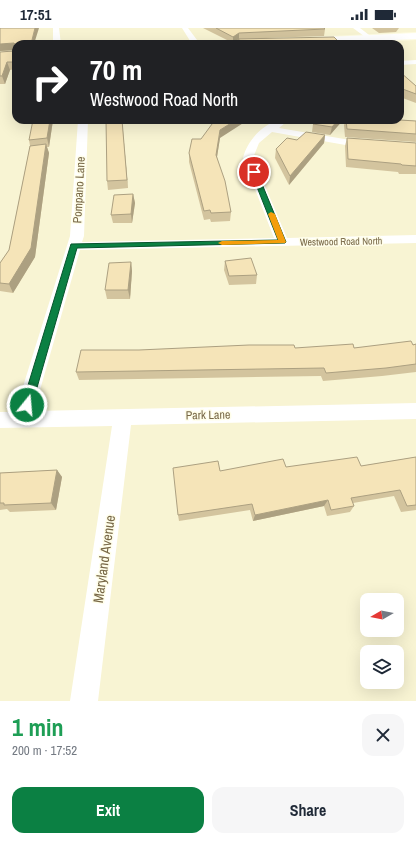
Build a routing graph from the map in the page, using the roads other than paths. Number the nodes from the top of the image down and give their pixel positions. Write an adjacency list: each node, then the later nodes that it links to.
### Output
1 (56, 28): 6 (street)
2 (185, 28): 7 (street)
3 (356, 28): 5 (street)
4 (416, 36): 5 (street)
5 (370, 38): 8 (street)
6 (57, 40)
7 (193, 40)
8 (332, 40)
9 (404, 63): 10 (street)
10 (415, 63)
11 (83, 124): 17 (street, Pompano Lane)
12 (278, 124): 13 (street)
13 (270, 129): 14 (street); 16 (street)
14 (381, 147)
15 (416, 239): 16 (street, Westwood Road North)
16 (282, 242): 17 (street, Westwood Road North)
17 (74, 246): 20 (street, Pompano Lane)
18 (416, 411): 19 (street, Park Lane)
19 (123, 417): 20 (street, Park Lane); 22 (street, Maryland Avenue)
20 (22, 419): 21 (street, Park Lane)
21 (0, 420)
22 (84, 701)

